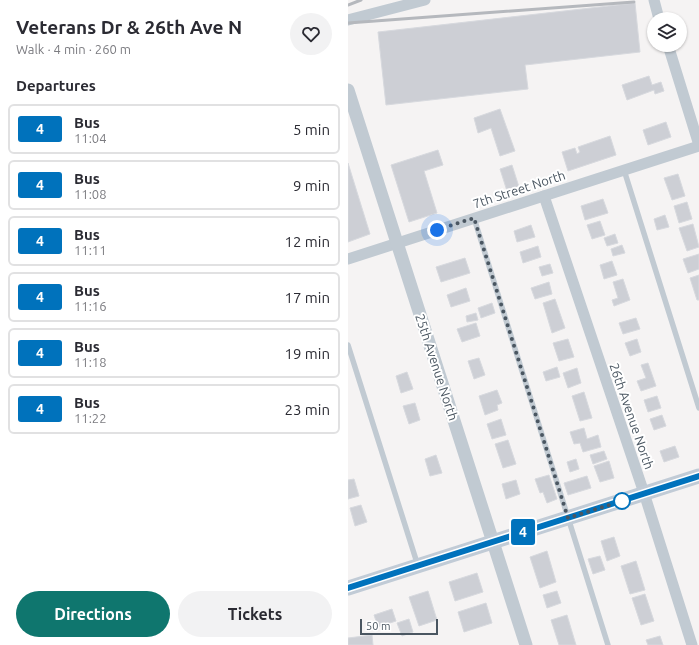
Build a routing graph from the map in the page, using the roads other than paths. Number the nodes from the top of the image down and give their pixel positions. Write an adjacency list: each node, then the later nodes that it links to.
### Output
1 (425, 0): 4 (street)
2 (654, 0): 3 (street)
3 (658, 12)
4 (348, 20)
5 (670, 52): 7 (street)
6 (348, 90): 11 (street, 25th Avenue North)
7 (699, 145): 8 (street, 7th Street North)
8 (624, 170): 9 (street, 7th Street North); 14 (lane)
9 (544, 196): 10 (street, 7th Street North); 16 (street, 26th Avenue North)
10 (474, 218): 11 (street, 7th Street North); 17 (lane)
11 (397, 243): 12 (street, 7th Street North); 18 (street, 25th Avenue North)
12 (348, 259)
13 (348, 345): 19 (lane)
14 (699, 408)
15 (699, 476): 16 (main road)
16 (644, 493): 17 (main road); 23 (street, 26th Avenue North)
17 (568, 518): 18 (main road); 22 (lane)
18 (494, 541): 19 (main road); 21 (street, 25th Avenue North)
19 (418, 566): 20 (main road)
20 (348, 588)
21 (526, 645)
22 (608, 645)
23 (692, 645)

